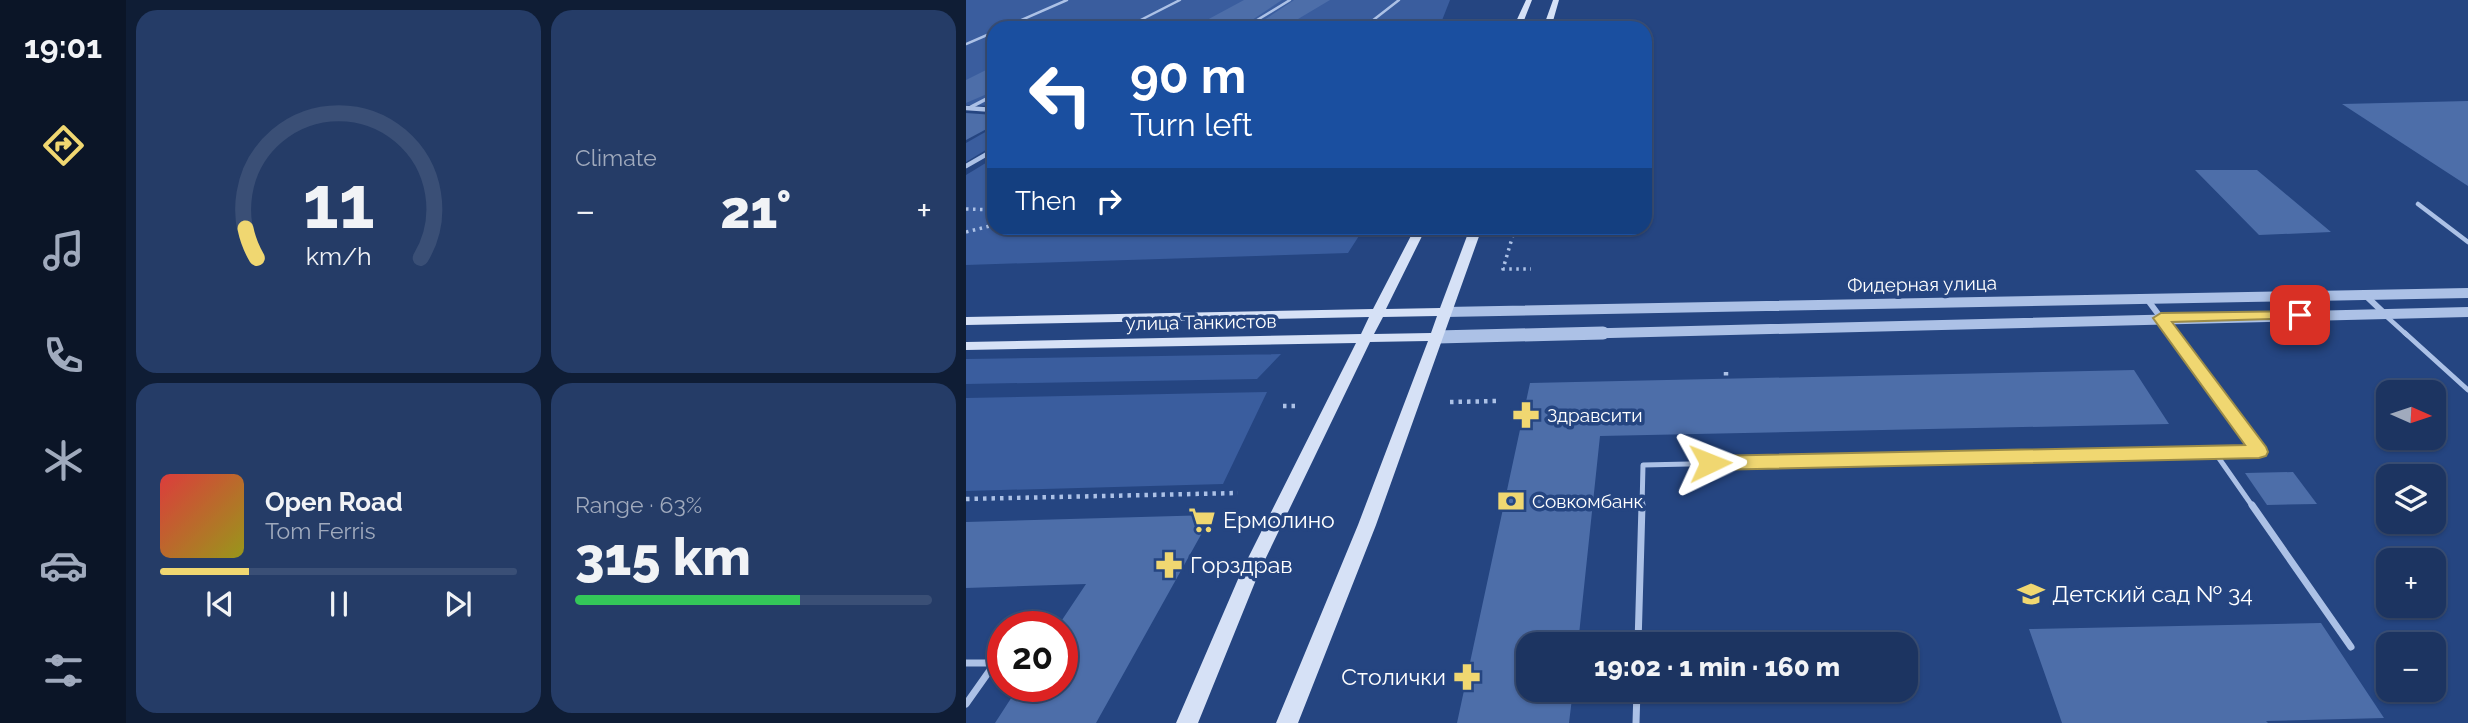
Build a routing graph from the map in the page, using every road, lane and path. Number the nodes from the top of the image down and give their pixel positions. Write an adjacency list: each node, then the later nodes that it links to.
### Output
1 (1067, 0): 7 (lane)
2 (1180, 0): 8 (lane)
3 (1290, 0): 9 (lane)
4 (1399, 0): 10 (lane)
5 (1529, 0): 11 (main road)
6 (1556, 0): 12 (main road)
7 (1019, 21)
8 (1139, 21)
9 (1256, 21)
10 (1372, 21)
11 (1520, 21)
12 (1549, 21)
13 (987, 35): 14 (lane)
14 (966, 44)
15 (987, 98): 16 (lane)
16 (967, 108): 17 (street)
17 (987, 109)
18 (987, 154): 19 (street)
19 (966, 166)
20 (2418, 204): 28 (lane)
21 (966, 209): 22 (path)
22 (987, 210)
23 (987, 227): 24 (path)
24 (966, 232)
25 (1416, 235): 35 (main road)
26 (1473, 235): 33 (main road)
27 (1512, 235): 29 (path)
28 (2468, 242)
29 (1531, 269)
30 (2468, 293): 31 (street, Фидерная улица)
31 (2364, 295): 32 (street, Фидерная улица); 36 (street)
32 (2147, 299): 33 (street, Фидерная улица); 37 (street)
33 (1445, 312): 35 (main road, Фидерная улица); 40 (main road)
34 (2468, 312): 36 (street, Фидерная улица)
35 (1376, 314): 38 (main road, улица Танкистов); 39 (main road)
36 (2384, 314): 37 (street, Фидерная улица); 44 (lane)
37 (2161, 318): 40 (street, Фидерная улица); 49 (lane)
38 (966, 321)
39 (1365, 337): 40 (main road, улица Танкистов); 41 (main road, улица Танкистов); 57 (main road)
40 (1437, 337): 58 (main road)
41 (966, 346)
42 (1726, 372): 43 (path)
43 (1726, 379)
44 (2468, 390)
45 (1498, 401): 46 (path)
46 (1450, 402)
47 (1283, 406): 48 (path)
48 (1298, 406)
49 (2216, 454): 52 (lane); 53 (lane)
50 (1238, 493): 51 (path)
51 (966, 499)
52 (1638, 632)
53 (2351, 647)
54 (966, 663): 56 (lane)
55 (1637, 702): 59 (lane)
56 (966, 704)
57 (1187, 723)
58 (1287, 723)
59 (1636, 723)

